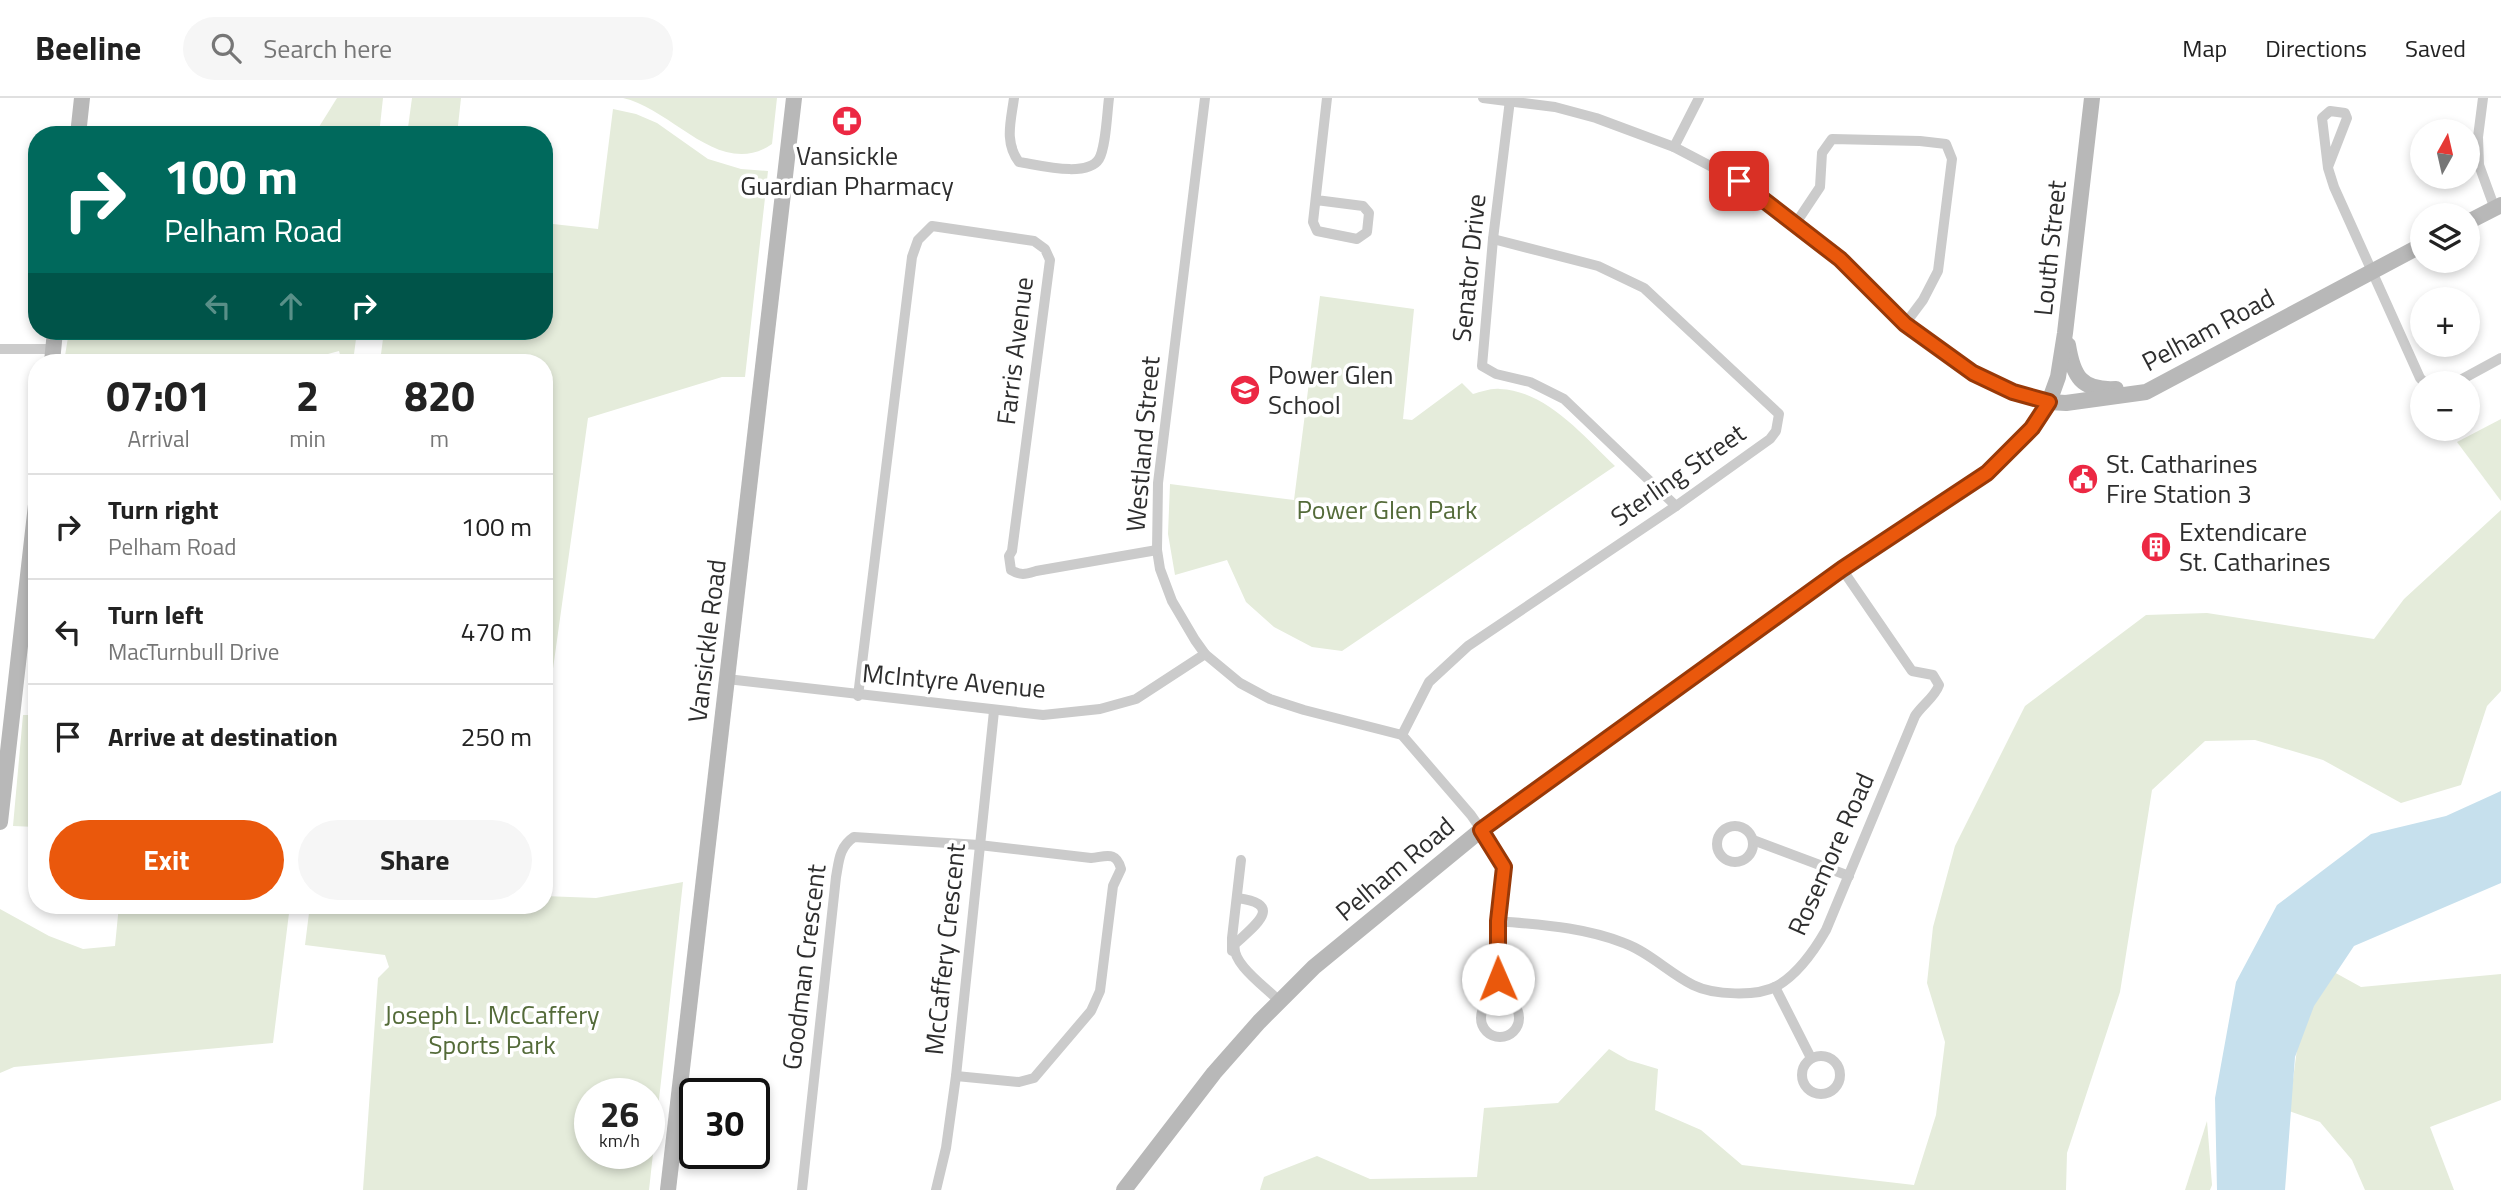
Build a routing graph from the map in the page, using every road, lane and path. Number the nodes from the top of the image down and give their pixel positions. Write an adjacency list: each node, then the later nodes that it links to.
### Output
1 (794, 98): 36 (main road, Vansickle Road)
2 (1014, 98): 3 (street)
3 (1109, 98)
4 (1205, 98): 32 (street, Westland Street)
5 (1327, 98): 15 (street)
6 (1483, 98): 11 (street)
7 (1699, 98): 13 (street)
8 (2092, 98): 23 (main road, Louth Street)
9 (2483, 98): 16 (street)
10 (82, 100): 12 (main road)
11 (1510, 100): 13 (street); 19 (street, Senator Drive)
12 (79, 126)
13 (1674, 147): 18 (street)
14 (2328, 167): 14 (street); 21 (street)
15 (1316, 200): 15 (street)
16 (2498, 207): 17 (main road)
17 (2480, 216)
18 (1796, 223): 22 (street); 22 (street)
19 (1493, 239): 31 (street, Senator Drive); 31 (street, Sterling Street)
20 (2410, 251): 21 (main road, Pelham Road)
21 (2371, 271): 27 (street); 29 (main road, Pelham Road)
22 (1905, 324): 30 (street)
23 (2065, 333): 29 (main road); 30 (main road, Louth Street)
24 (0, 349): 25 (street)
25 (37, 354)
26 (2501, 358): 28 (street)
27 (2417, 371)
28 (2477, 371)
29 (2146, 392): 30 (main road, Pelham Road)
30 (2049, 402): 34 (main road, Pelham Road)
31 (1676, 506): 39 (street, Sterling Street)
32 (1157, 550): 35 (street, Westland Street); 37 (street, Farris Avenue)
33 (28, 568): 40 (main road)
34 (1842, 569): 42 (main road, Pelham Road); 46 (street, Rosemore Road)
35 (1205, 654): 38 (street, McIntyre Avenue); 39 (street, Westland Street)
36 (727, 679): 37 (street, McIntyre Avenue); 55 (main road, Vansickle Road)
37 (858, 696): 38 (street, McIntyre Avenue)
38 (994, 711): 44 (street, McCaffery Crescent)
39 (1402, 735): 42 (street)
40 (4, 759): 41 (main road)
41 (0, 822)
42 (1481, 830): 48 (street); 52 (main road, Pelham Road)
43 (1753, 840): 46 (street)
44 (979, 845): 54 (street, McCaffery Crescent); 54 (street, Goodman Crescent); 56 (street, Goodman Crescent)
45 (1241, 860): 47 (street)
46 (1849, 876): 50 (street, Rosemore Road)
47 (1237, 898): 49 (street); 49 (street)
48 (1498, 921): 50 (street); 51 (street)
49 (1238, 960): 52 (street)
50 (1775, 987): 53 (street)
51 (1498, 999)
52 (1279, 1001): 58 (main road, Pelham Road)
53 (1811, 1058)
54 (956, 1076): 57 (street, McCaffery Crescent)
55 (668, 1190)
56 (802, 1190)
57 (936, 1190)
58 (1124, 1190)

